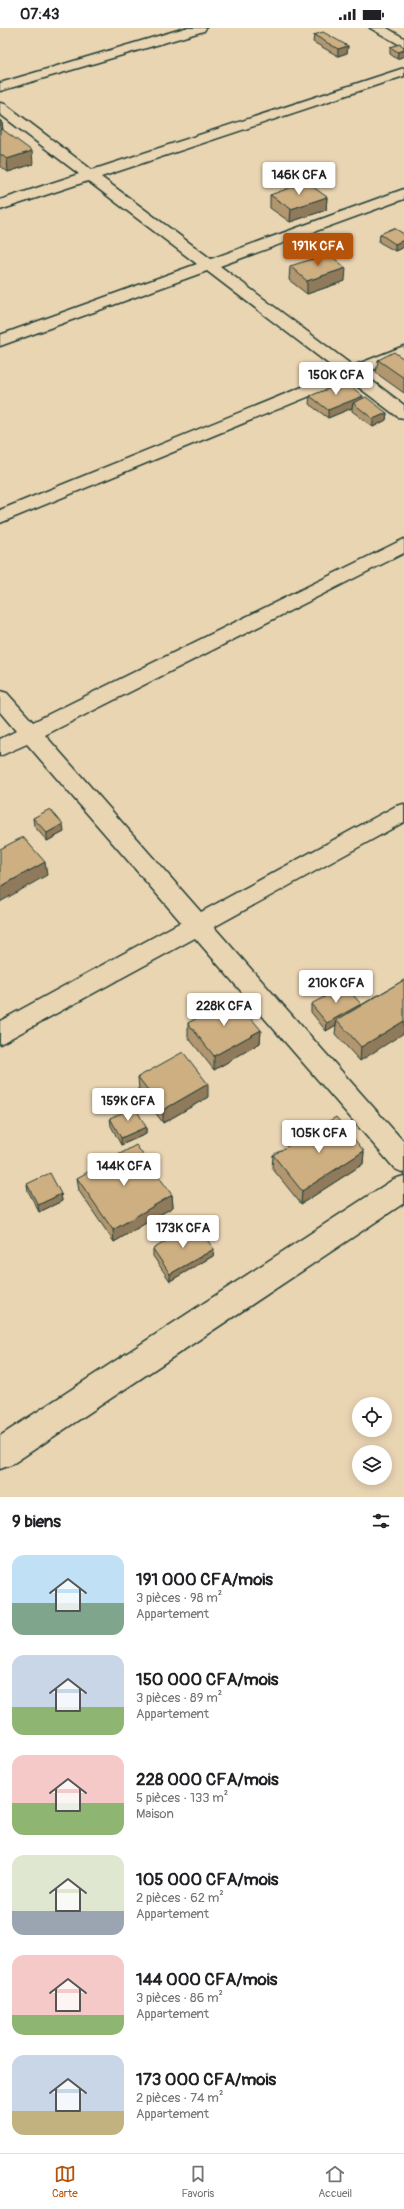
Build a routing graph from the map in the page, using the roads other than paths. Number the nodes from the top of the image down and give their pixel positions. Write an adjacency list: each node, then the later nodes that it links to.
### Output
1 (199, 28): 5 (street)
2 (377, 28): 3 (street)
3 (404, 43)
4 (404, 72): 7 (street)
5 (0, 87)
6 (0, 107): 7 (street)
7 (90, 175): 9 (street); 10 (street)
8 (404, 194): 10 (street)
9 (0, 204)
10 (208, 265): 11 (street); 13 (street)
11 (0, 341)
12 (404, 351): 13 (street)
13 (351, 373): 14 (street); 15 (street)
14 (404, 413)
15 (0, 517)
16 (404, 545): 18 (street)
17 (0, 698): 18 (street)
18 (30, 732): 19 (street); 21 (street)
19 (0, 748)
20 (404, 812): 21 (street)
21 (198, 925): 22 (street); 23 (street)
22 (0, 1033)
23 (404, 1162)
24 (404, 1188): 25 (street)
25 (0, 1454)

